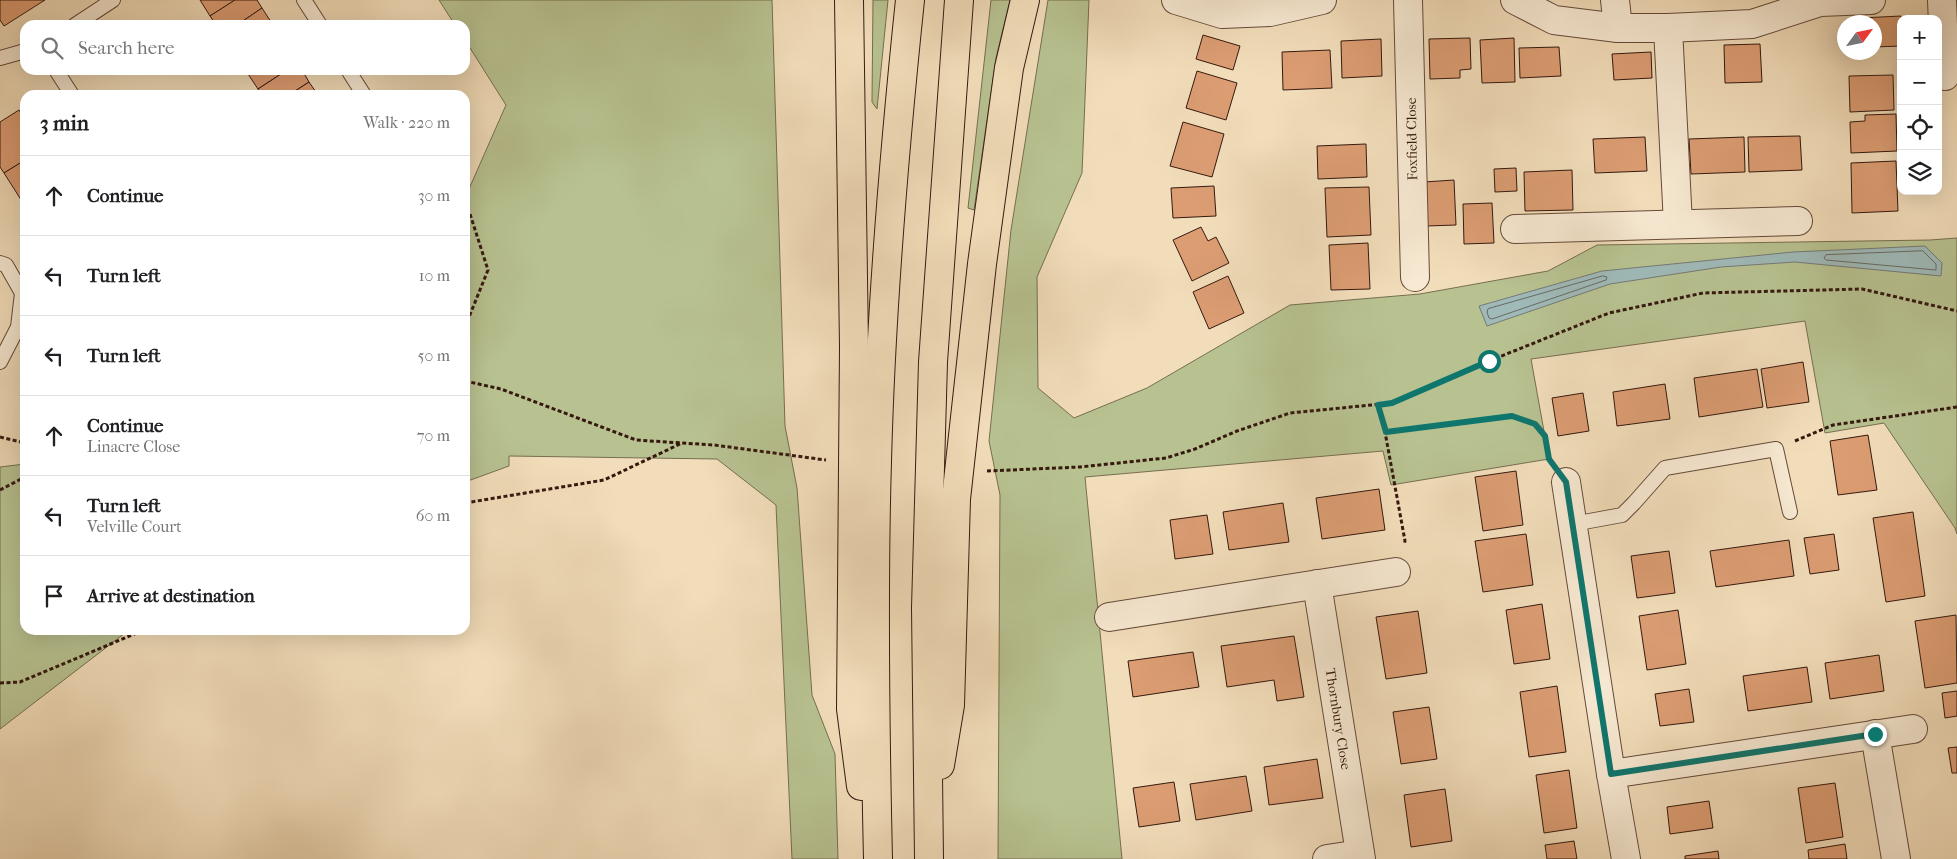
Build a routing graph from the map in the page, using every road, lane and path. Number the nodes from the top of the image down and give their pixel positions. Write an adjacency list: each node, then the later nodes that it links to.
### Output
1 (113, 0): 14 (lane)
2 (304, 0): 15 (lane)
3 (849, 0): 62 (highway)
4 (910, 0): 63 (highway)
5 (959, 0): 60 (highway)
6 (1024, 0): 60 (highway)
7 (1176, 0): 8 (street)
8 (1322, 0)
9 (1408, 0): 30 (street, Foxfield Close)
10 (1515, 0): 16 (street)
11 (1615, 0): 16 (street)
12 (1871, 0): 17 (street)
13 (1942, 0): 22 (street)
14 (83, 20)
15 (317, 20)
16 (1618, 28): 17 (street)
17 (1668, 28): 27 (street)
18 (20, 52): 19 (lane)
19 (0, 58)
20 (59, 75): 23 (lane)
21 (351, 75): 24 (lane)
22 (1945, 76)
23 (69, 90)
24 (361, 90)
25 (470, 214): 34 (path)
26 (1798, 220): 27 (street)
27 (1678, 224): 28 (street)
28 (1515, 229)
29 (0, 263): 31 (lane)
30 (1415, 277)
31 (20, 290)
32 (20, 310): 35 (lane)
33 (1957, 311): 37 (path)
34 (470, 315)
35 (0, 362)
36 (470, 382): 42 (path)
37 (1378, 405): 39 (path); 45 (path)
38 (1957, 407): 43 (path)
39 (1386, 432): 47 (path); 52 (path)
40 (0, 436): 41 (path)
41 (20, 442)
42 (682, 443): 44 (path); 49 (path)
43 (1776, 449): 50 (lane); 51 (lane)
44 (827, 460)
45 (986, 471)
46 (20, 480): 48 (path)
47 (1566, 482): 51 (street)
48 (0, 490)
49 (470, 502)
50 (1790, 512)
51 (1573, 524): 59 (street)
52 (1396, 572): 53 (street)
53 (1317, 584): 54 (street); 61 (street, Thornbury Close)
54 (1109, 617)
55 (132, 635): 56 (path)
56 (0, 682)
57 (1912, 729): 58 (street)
58 (1875, 734): 59 (street); 66 (street)
59 (1611, 774): 65 (street)
60 (929, 849)
61 (1361, 856): 64 (street, Thornbury Close)
62 (870, 859)
63 (878, 859)
64 (1327, 859)
65 (1626, 859)
66 (1896, 859)

